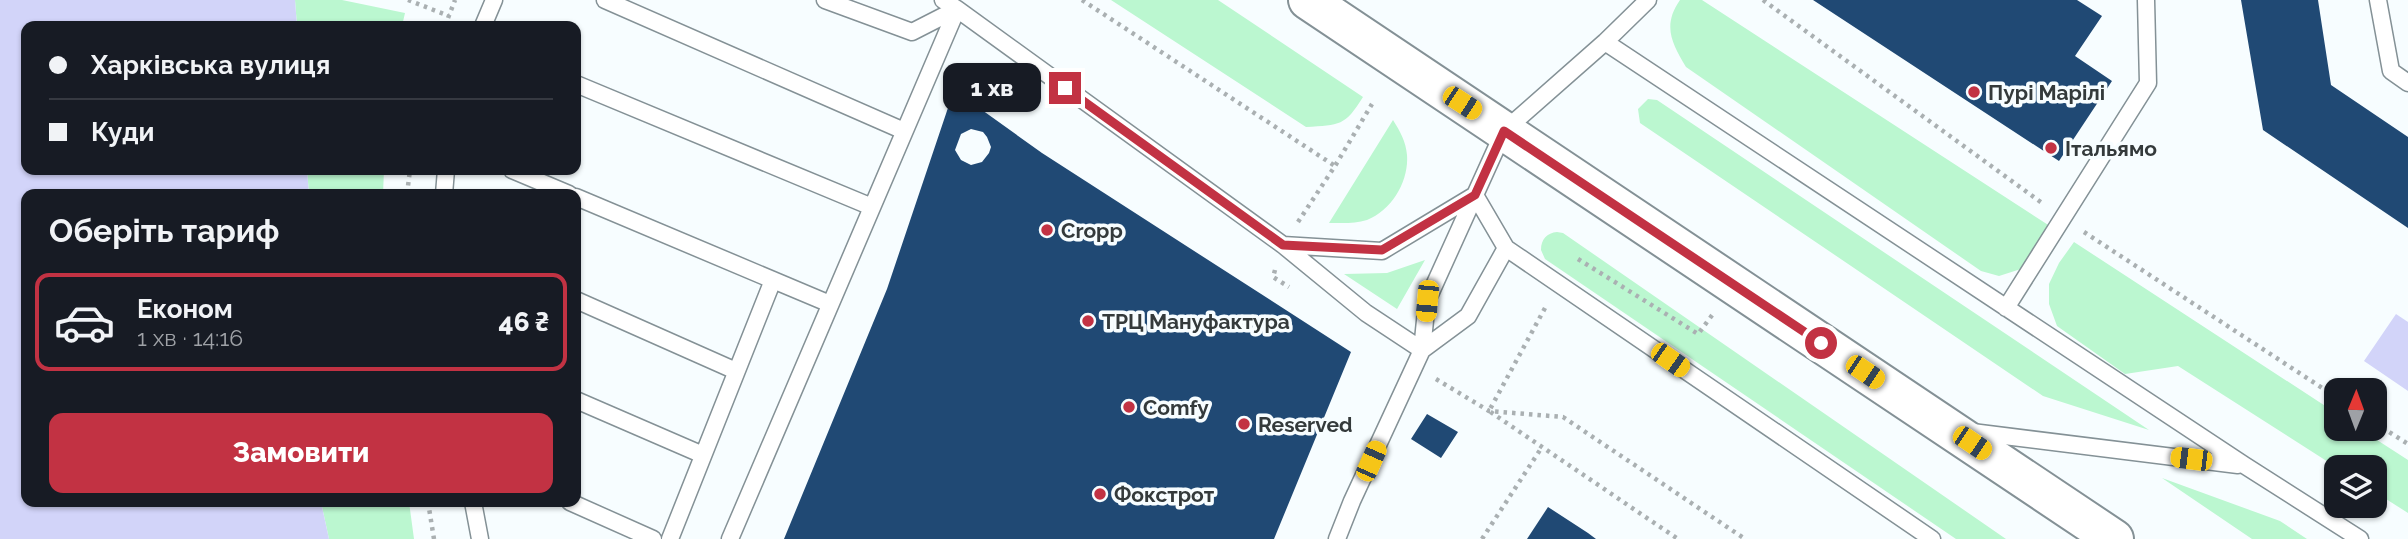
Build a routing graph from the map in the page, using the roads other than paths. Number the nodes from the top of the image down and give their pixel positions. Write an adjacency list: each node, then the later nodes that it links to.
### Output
1 (494, 0): 9 (lane)
2 (605, 0): 13 (lane)
3 (825, 0): 8 (lane)
4 (1308, 0): 14 (main road)
5 (1648, 0): 10 (lane)
6 (2146, 0): 25 (lane)
7 (2378, 0): 11 (lane)
8 (950, 4): 13 (lane); 20 (lane)
9 (486, 21)
10 (1605, 42): 14 (lane); 25 (lane)
11 (2408, 83)
12 (581, 86): 19 (lane)
13 (904, 131): 19 (lane)
14 (1504, 131): 17 (lane); 29 (main road)
15 (524, 175): 16 (lane)
16 (557, 189)
17 (1475, 195): 20 (lane); 21 (lane); 26 (lane)
18 (581, 199): 22 (lane)
19 (872, 207): 24 (lane)
20 (1283, 245): 26 (lane)
21 (1506, 248): 26 (lane); 39 (lane)
22 (772, 280): 24 (lane); 27 (lane)
23 (581, 301): 27 (lane)
24 (830, 304): 37 (lane)
25 (2006, 308): 31 (lane)
26 (1422, 351): 38 (lane)
27 (736, 371): 30 (lane)
28 (581, 402): 30 (lane)
29 (1951, 430): 31 (lane); 40 (main road)
30 (703, 455): 36 (lane)
31 (2244, 465): 41 (lane)
32 (474, 507): 34 (lane)
33 (581, 507): 35 (lane)
34 (480, 539)
35 (653, 539)
36 (670, 539)
37 (730, 539)
38 (1337, 539)
39 (1932, 539)
40 (2115, 539)
41 (2360, 539)

